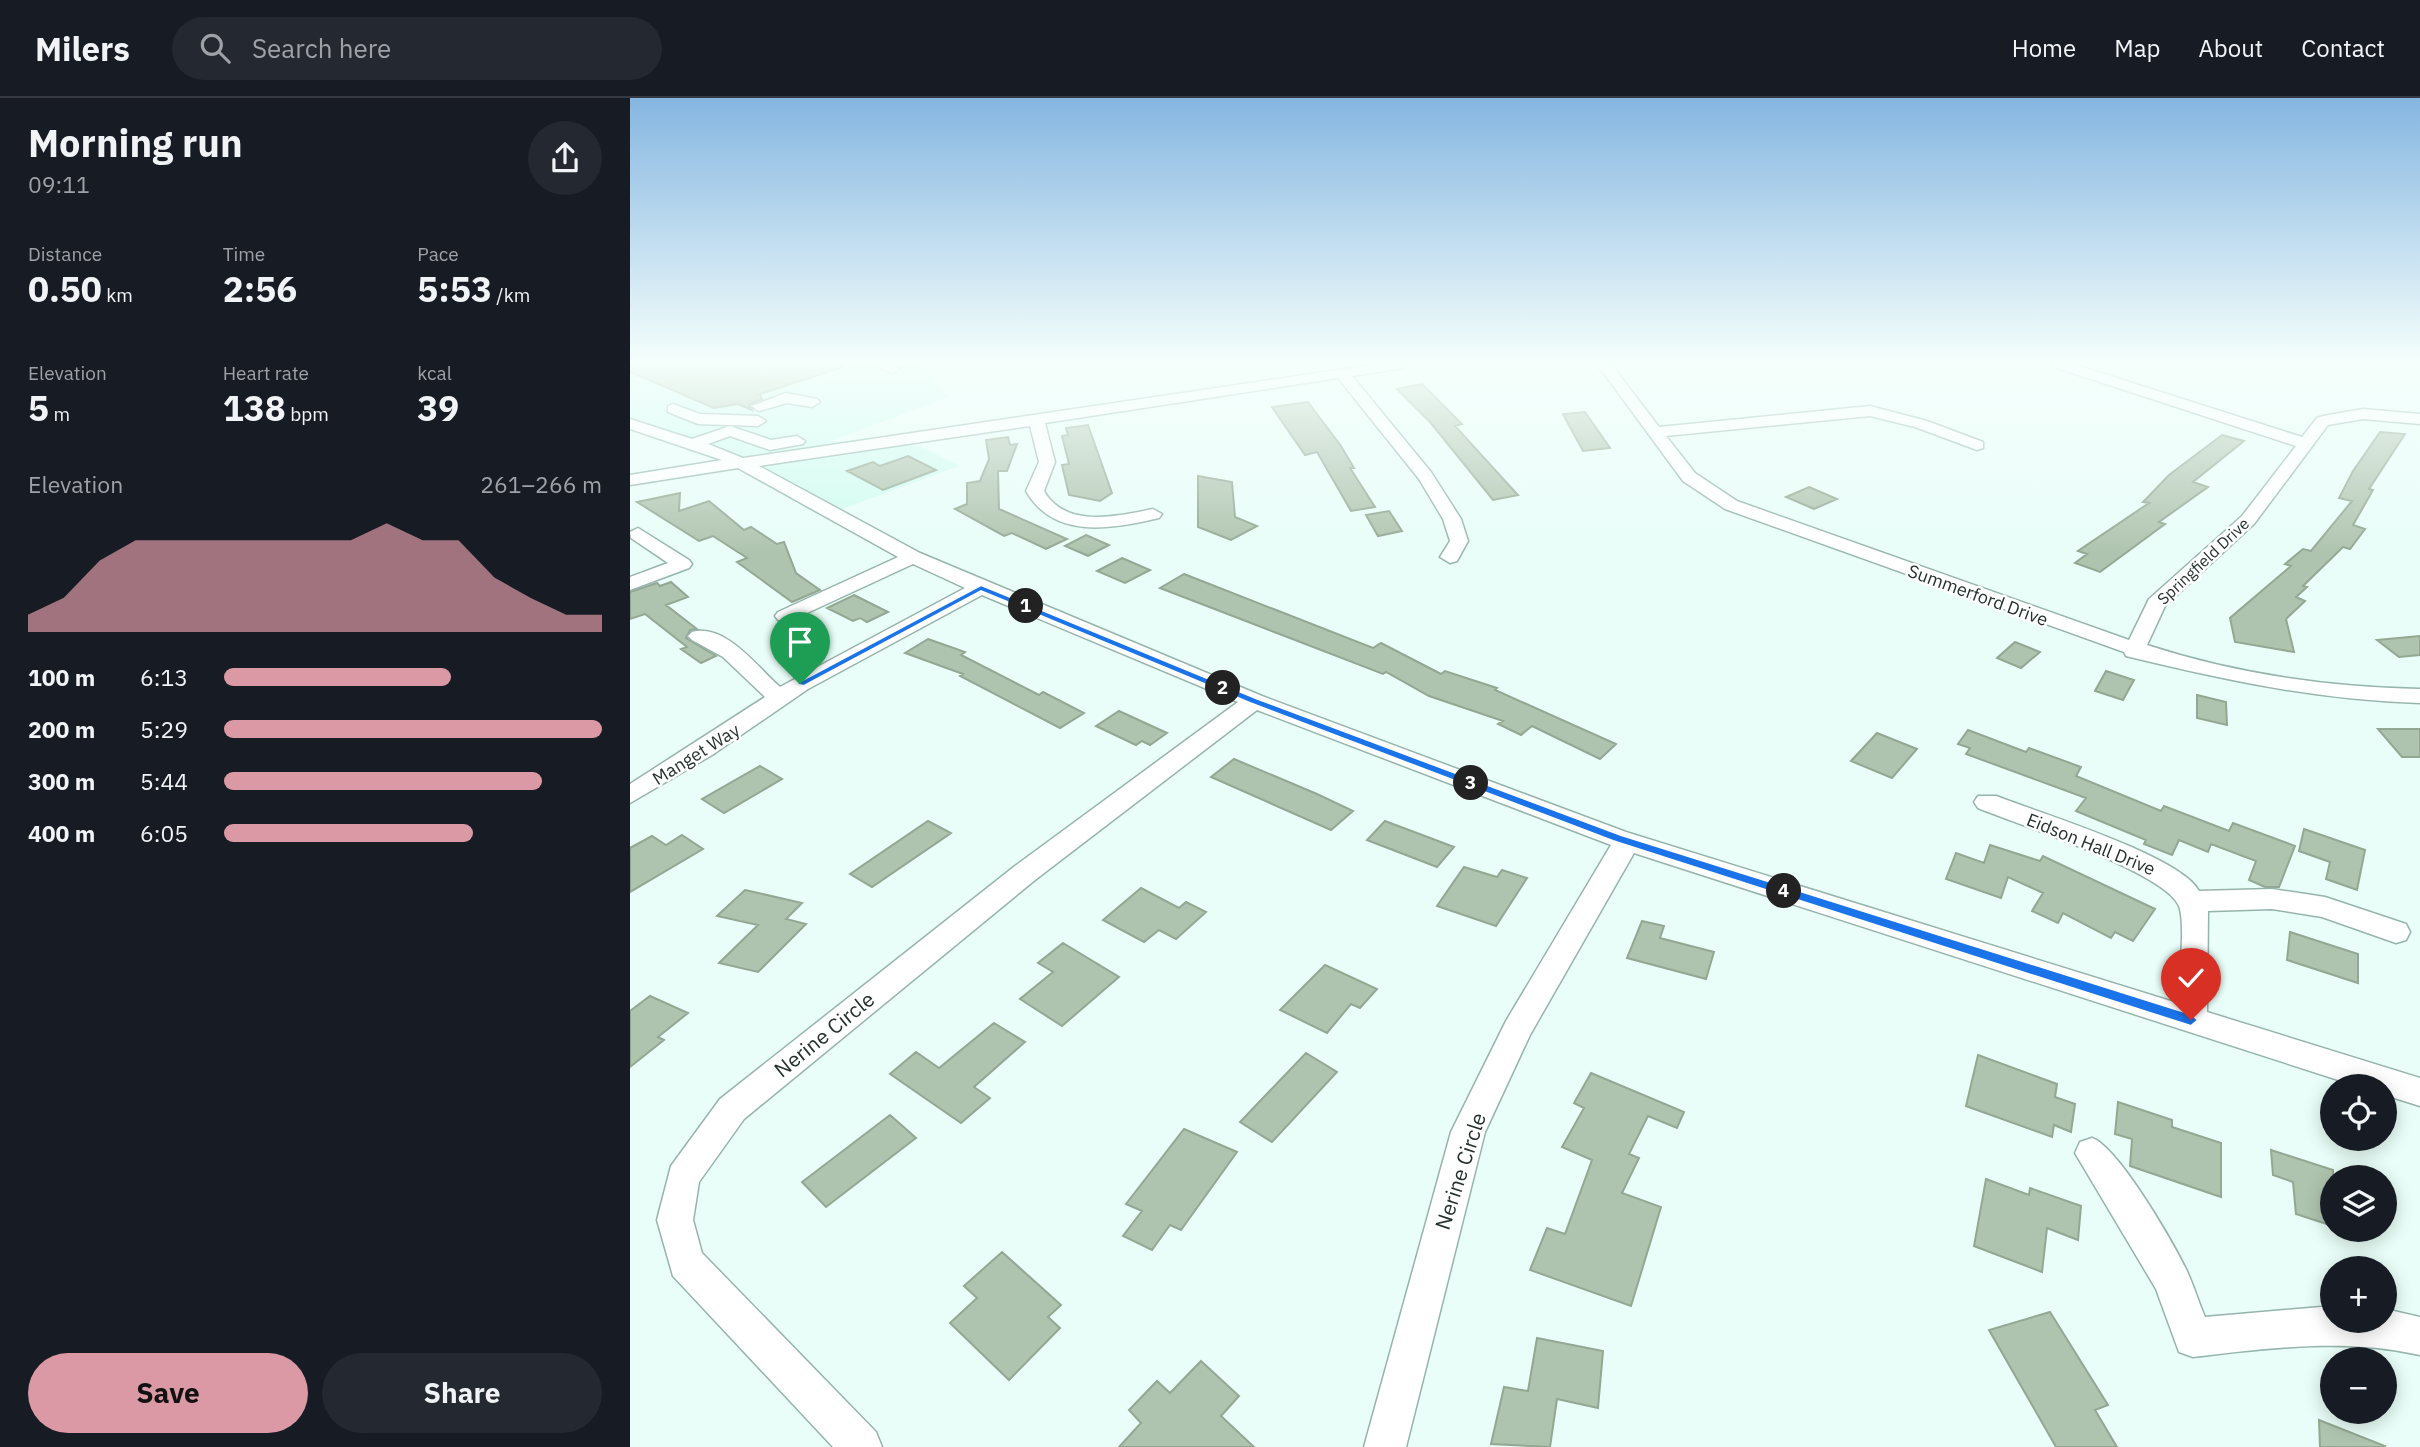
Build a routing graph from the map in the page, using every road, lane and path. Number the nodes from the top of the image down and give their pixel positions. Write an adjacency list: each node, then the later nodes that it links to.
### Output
1 (640, 427): 13 (street)
2 (723, 427): 16 (street)
3 (730, 427): 14 (street)
4 (990, 427): 18 (street)
5 (1038, 427): 21 (street)
6 (1384, 427): 24 (street)
7 (1652, 427): 12 (street, Summerford Drive)
8 (1707, 427): 12 (street)
9 (1929, 427): 17 (street)
10 (2254, 427): 15 (street)
11 (2318, 427): 15 (street, Springfield Drive)
12 (1656, 432): 29 (street, Summerford Drive)
13 (666, 436): 16 (street); 19 (street)
14 (799, 441)
15 (2303, 443): 29 (street, Springfield Drive)
16 (694, 444): 18 (street)
17 (1977, 444)
18 (742, 464): 19 (street); 20 (street); 23 (street)
19 (630, 480)
20 (630, 489)
21 (1153, 514)
22 (638, 534): 25 (street)
23 (913, 557): 26 (street); 27 (street)
24 (1450, 557)
25 (630, 584)
26 (981, 588): 31 (street, Manget Way); 32 (street)
27 (785, 616)
28 (699, 636): 31 (street)
29 (2134, 650): 30 (street, Summerford Drive)
30 (2420, 696)
31 (780, 698): 33 (street, Manget Way)
32 (1254, 701): 35 (street); 42 (street, Nerine Circle)
33 (630, 795)
34 (1987, 802): 36 (street, Eidson Hall Drive)
35 (1627, 841): 38 (street); 43 (street, Nerine Circle)
36 (2192, 901): 37 (street); 38 (street)
37 (2396, 932)
38 (2191, 1020): 39 (street)
39 (2420, 1093)
40 (2091, 1153): 41 (street)
41 (2420, 1336)
42 (861, 1447)
43 (1385, 1447)

